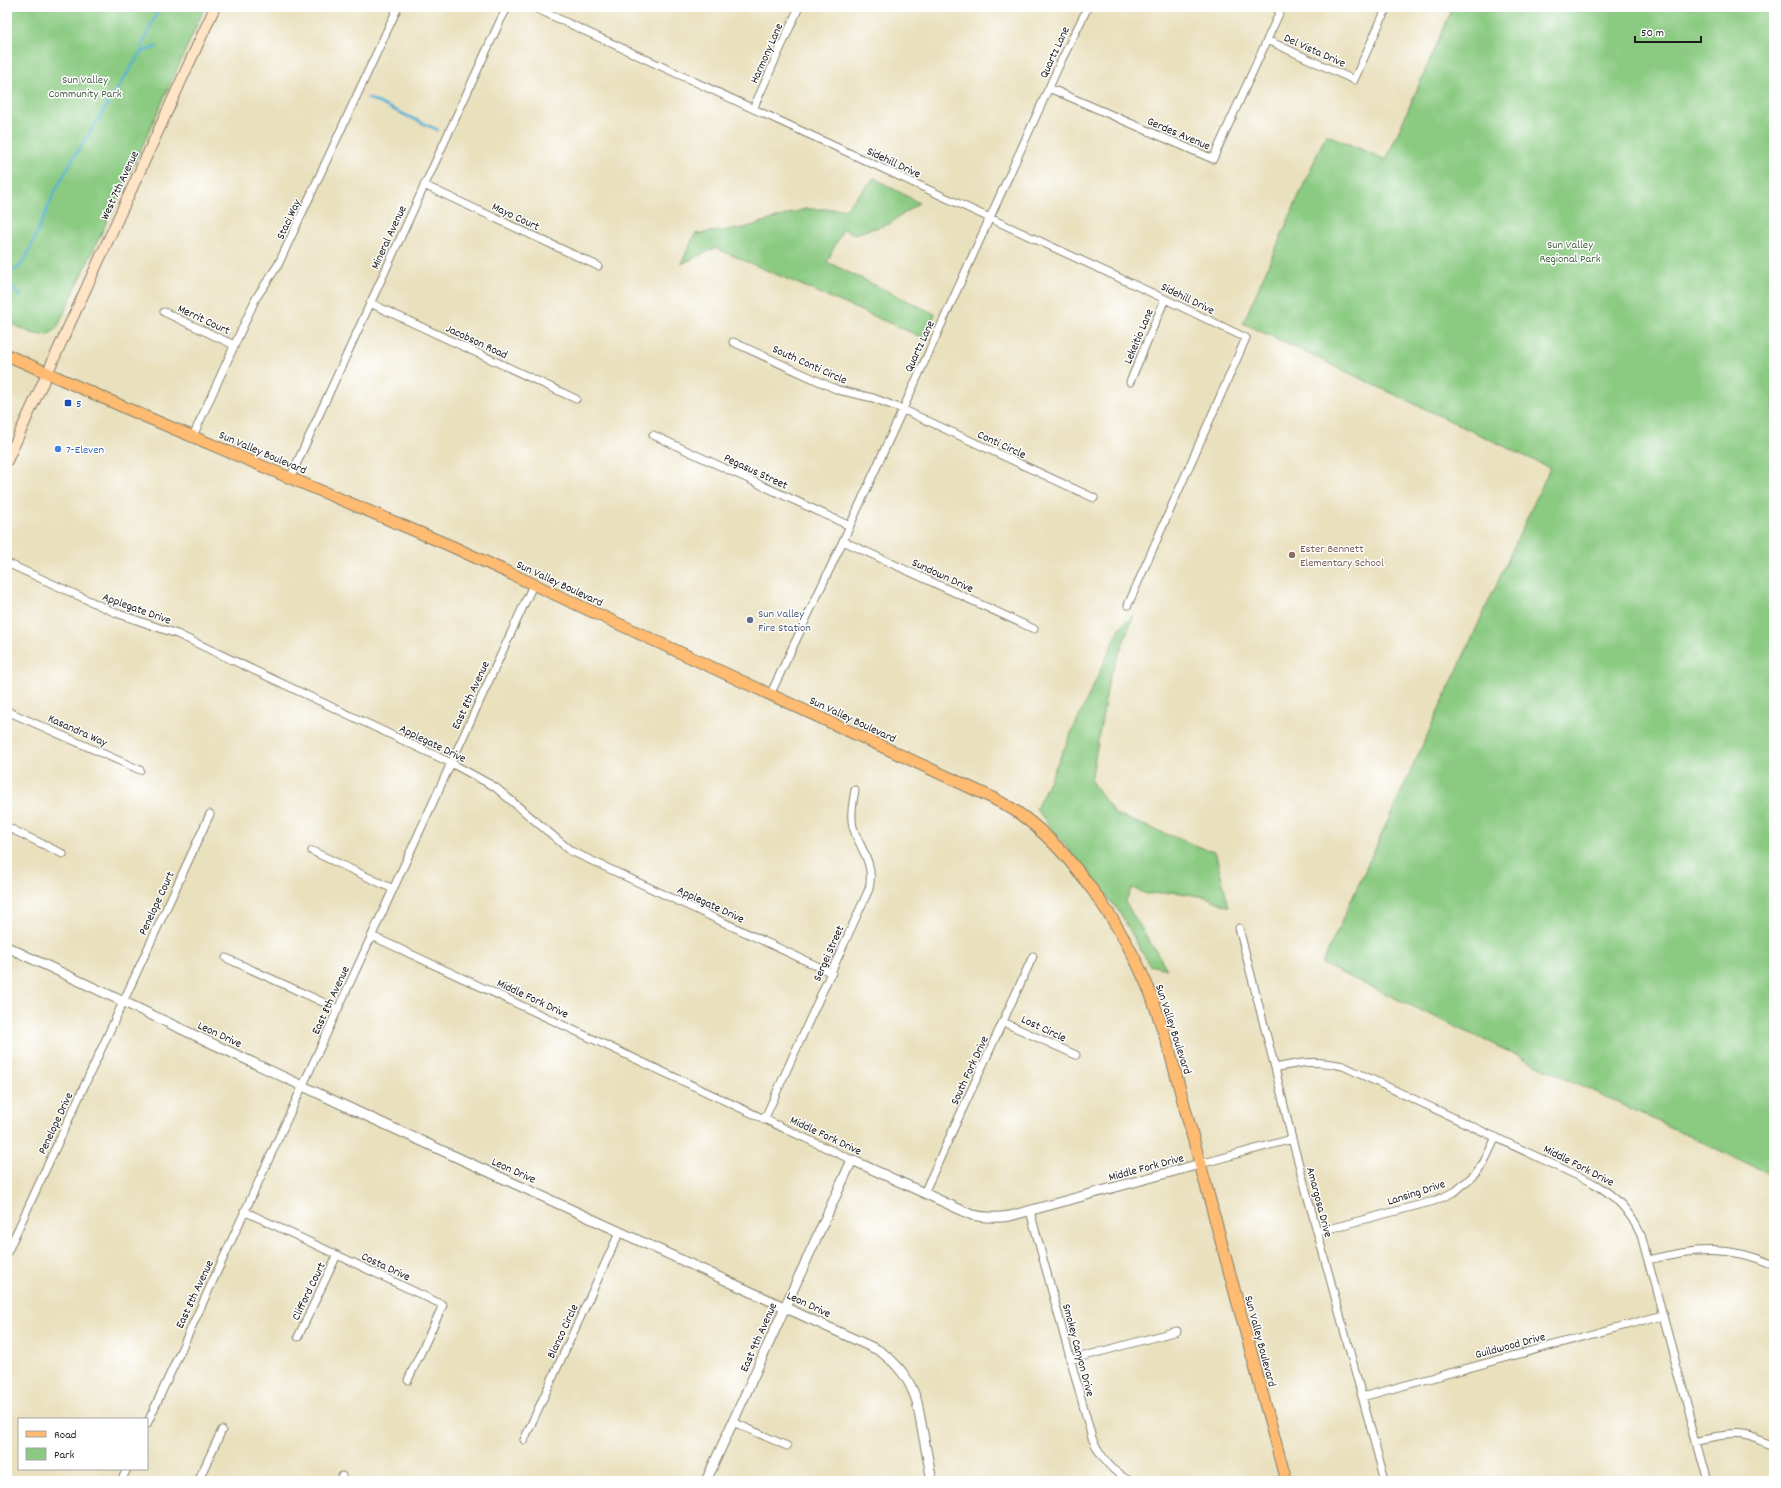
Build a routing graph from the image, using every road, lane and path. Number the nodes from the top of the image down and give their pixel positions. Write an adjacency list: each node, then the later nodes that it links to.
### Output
1 (215, 7): 21 (main road, West 7th Avenue)
2 (398, 7): 19 (street, Staci Way)
3 (508, 7): 12 (street, Mineral Avenue)
4 (533, 7): 11 (street, Sidehill Drive)
5 (799, 7): 11 (street, Harmony Lane)
6 (1088, 7): 10 (street, Quartz Lane)
7 (1282, 7): 9 (street, Gerdes Avenue)
8 (1387, 7): 9 (street, Del Vista Drive)
9 (1267, 40): 10 (street, Gerdes Avenue)
10 (1049, 88): 13 (street, Quartz Lane)
11 (753, 109): 13 (street, Sidehill Drive)
12 (424, 185): 14 (street, Mayo Court); 16 (street, Mineral Avenue)
13 (991, 218): 15 (street, Sidehill Drive); 24 (street, Quartz Lane)
14 (598, 266)
15 (1166, 299): 22 (street, Lekeitio Lane); 34 (street, Sidehill Drive)
16 (370, 303): 23 (street, Jacobson Road); 28 (street, Mineral Avenue)
17 (164, 312): 19 (street, Merrit Court)
18 (733, 342): 24 (street, South Conti Circle)
19 (234, 345): 26 (street, Staci Way)
20 (7, 355): 21 (main road, Sun Valley Boulevard)
21 (47, 373): 26 (main road, Sun Valley Boulevard); 27 (main road, West 7th Avenue)
22 (1130, 382)
23 (576, 399)
24 (902, 409): 29 (street, Conti Circle); 30 (street, Quartz Lane)
25 (653, 435): 30 (street, Pegasus Street)
26 (193, 436): 28 (main road, Sun Valley Boulevard)
27 (7, 461)
28 (290, 478): 33 (main road, Sun Valley Boulevard)
29 (1094, 498)
30 (850, 526): 31 (street, Quartz Lane)
31 (843, 541): 35 (street, Sundown Drive); 36 (street, Quartz Lane)
32 (7, 563): 38 (street, Applegate Drive)
33 (533, 585): 36 (main road, Sun Valley Boulevard); 38 (street, East 8th Avenue)
34 (1128, 605)
35 (1034, 629)
36 (770, 695): 62 (main road, Sun Valley Boulevard)
37 (7, 710): 39 (street, Kasandra Way)
38 (451, 763): 45 (street, East 8th Avenue); 51 (street, Applegate Drive)
39 (140, 770)
40 (855, 790): 51 (street, Sergei Street)
41 (210, 814): 52 (street, Penelope Court)
42 (7, 827): 44 (street)
43 (312, 851): 45 (street)
44 (63, 854)
45 (393, 889): 47 (street, East 8th Avenue)
46 (1239, 928): 56 (street, Amargosa Drive)
47 (372, 936): 53 (street, East 8th Avenue); 58 (street, Middle Fork Drive)
48 (7, 948): 52 (street, Leon Drive)
49 (1033, 956): 54 (street, South Fork Drive)
50 (226, 958): 53 (street)
51 (832, 973): 58 (street, Sergei Street)
52 (122, 1002): 57 (street, Leon Drive); 68 (street, Penelope Drive)
53 (338, 1009): 57 (street, East 8th Avenue)
54 (1003, 1022): 55 (street, Lost Circle); 63 (street, South Fork Drive)
55 (1076, 1055)
56 (1275, 1068): 59 (street, Middle Fork Drive); 60 (street, Amargosa Drive)
57 (303, 1086): 64 (street, East 8th Avenue); 66 (street, Leon Drive)
58 (764, 1120): 61 (street, Middle Fork Drive)
59 (1496, 1137): 67 (street, Lansing Drive); 70 (street, Middle Fork Drive)
60 (1292, 1140): 62 (street, Middle Fork Drive); 67 (street, Amargosa Drive)
61 (852, 1160): 63 (street, Middle Fork Drive); 72 (street, East 9th Avenue)
62 (1200, 1164): 65 (street, Middle Fork Drive); 93 (main road, Sun Valley Boulevard)
63 (924, 1193): 65 (street, Middle Fork Drive)
64 (244, 1211): 69 (street, Costa Drive); 79 (street, East 8th Avenue)
65 (1030, 1211): 76 (street, Smokey Canyon Drive)
66 (620, 1231): 72 (street, Leon Drive); 82 (street, Blanco Circle)
67 (1317, 1232): 78 (street, Amargosa Drive)
68 (7, 1253)
69 (338, 1255): 75 (street, Clifford Court); 77 (street, Costa Drive)
70 (1648, 1260): 71 (street); 73 (street, Middle Fork Drive)
71 (1774, 1265)
72 (785, 1307): 80 (street, East 9th Avenue); 91 (street, Leon Drive)
73 (1663, 1315): 78 (street, Guildwood Drive); 83 (street, Middle Fork Drive)
74 (1177, 1331): 76 (street)
75 (298, 1337)
76 (1070, 1360): 92 (street, Smokey Canyon Drive)
77 (408, 1380)
78 (1362, 1397): 94 (street, Amargosa Drive)
79 (148, 1422)
80 (733, 1422): 84 (street); 90 (street, East 9th Avenue)
81 (222, 1430): 89 (street)
82 (524, 1440)
83 (1697, 1440): 85 (street); 87 (street, Middle Fork Drive)
84 (787, 1446)
85 (1774, 1446)
86 (126, 1470): 88 (street)
87 (1706, 1480)
88 (121, 1481)
89 (198, 1481)
90 (706, 1481)
91 (932, 1481)
92 (1130, 1481)
93 (1286, 1481)
94 (1385, 1481)

